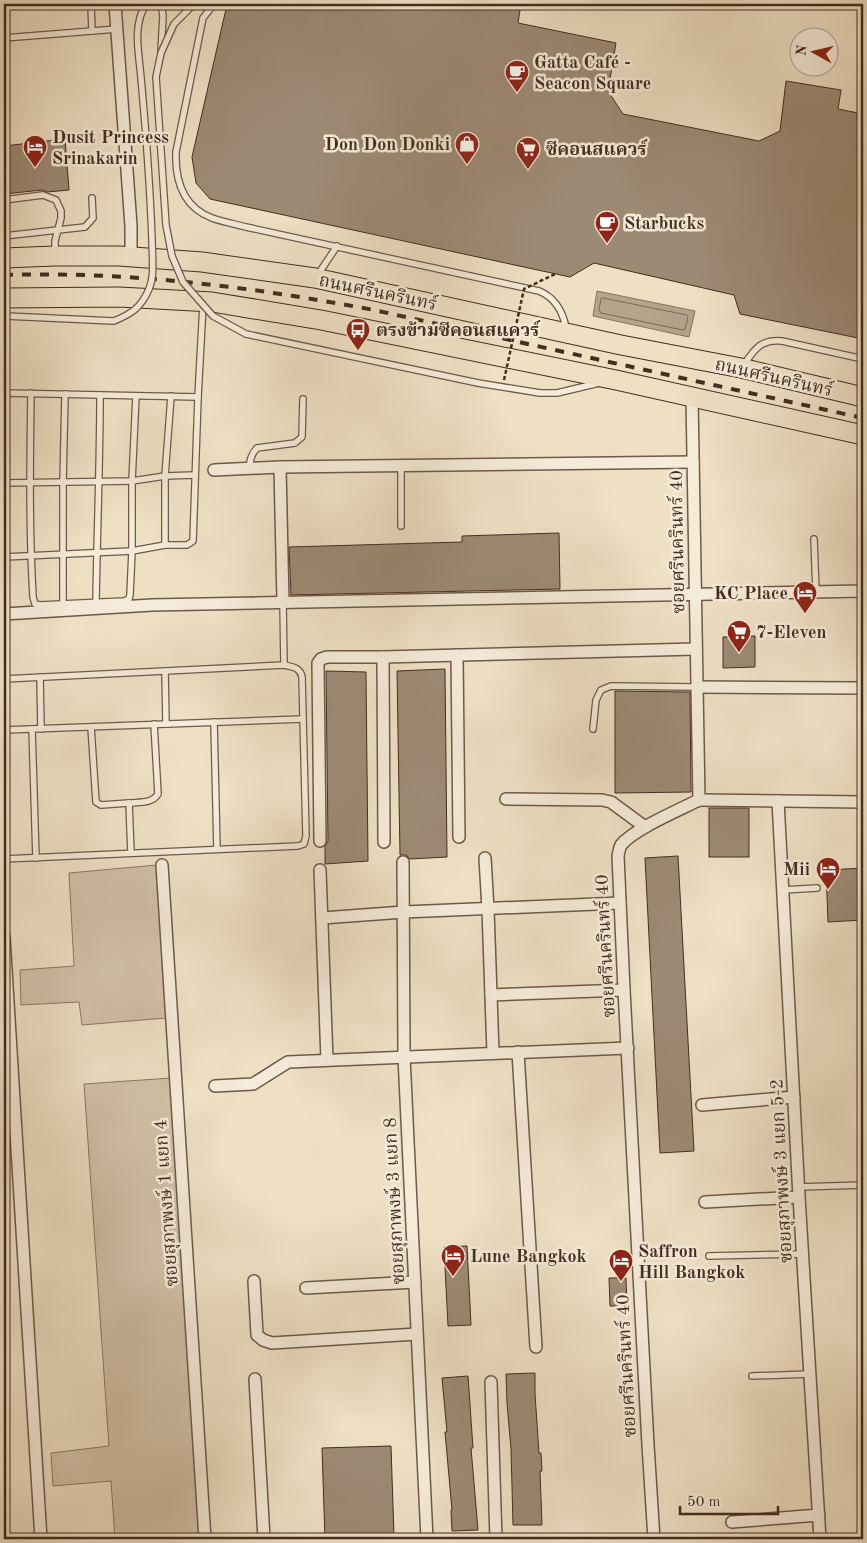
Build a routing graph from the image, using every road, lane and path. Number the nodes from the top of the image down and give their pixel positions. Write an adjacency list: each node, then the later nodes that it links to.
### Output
1 (90, 4): 8 (lane)
2 (146, 4): 22 (lane, bridge)
3 (161, 4): 10 (lane)
4 (194, 4): 10 (lane, bridge)
5 (214, 4): 15 (lane)
6 (116, 5): 7 (street)
7 (117, 29): 8 (lane); 17 (street)
8 (92, 31): 9 (lane)
9 (4, 38)
10 (161, 53): 27 (lane, bridge)
11 (92, 198): 13 (lane)
12 (4, 200): 13 (lane)
13 (58, 231): 14 (lane); 16 (lane)
14 (4, 236)
15 (337, 246): 20 (lane); 23 (lane)
16 (55, 256): 17 (main road, ถนนศรีนครินทร์); 18 (main road, ถนนศรีนครินทร์)
17 (131, 257): 20 (main road, ถนนศรีนครินทร์)
18 (4, 258)
19 (555, 274): 26 (path, bridge)
20 (315, 278): 23 (main road, ถนนศรีนครินทร์)
21 (203, 301): 22 (main road, ถนนศรีนครินทร์); 27 (main road, ถนนศรีนครินทร์); 34 (lane)
22 (4, 310)
23 (567, 333): 25 (main road, ถนนศรีนครินทร์)
24 (863, 359): 25 (lane)
25 (741, 368): 36 (main road, ถนนศรีนครินทร์)
26 (504, 380)
27 (616, 380): 35 (main road, ถนนศรีนครินทร์)
28 (4, 393): 29 (lane)
29 (31, 394): 30 (lane); 50 (lane)
30 (65, 394): 31 (lane); 47 (lane)
31 (100, 395): 32 (lane); 48 (lane)
32 (136, 396): 33 (lane); 46 (lane)
33 (171, 396): 34 (lane); 45 (lane)
34 (198, 397): 44 (lane)
35 (692, 397): 38 (main road, ถนนศรีนครินทร์); 39 (street, ซอยศรีนครินทร์ 40)
36 (863, 397)
37 (303, 399): 42 (lane)
38 (863, 435)
39 (693, 462): 40 (street); 61 (street, ซอยศรีนครินทร์ 40)
40 (401, 466): 41 (street); 51 (lane)
41 (280, 467): 42 (street); 63 (street)
42 (249, 468): 43 (street)
43 (214, 470)
44 (195, 475): 45 (lane); 53 (lane)
45 (165, 476): 46 (lane); 53 (lane)
46 (132, 481): 48 (lane); 54 (lane)
47 (63, 482): 48 (lane); 50 (lane); 56 (lane)
48 (100, 482): 55 (lane)
49 (4, 483): 50 (lane)
50 (30, 483): 57 (lane)
51 (401, 526)
52 (814, 539): 60 (lane)
53 (165, 545): 54 (lane)
54 (132, 551): 55 (lane); 62 (lane)
55 (96, 553): 56 (lane); 62 (lane)
56 (63, 554): 57 (lane); 64 (lane)
57 (31, 556): 58 (lane); 64 (lane)
58 (4, 557)
59 (863, 591): 60 (street)
60 (816, 592): 61 (street)
61 (695, 594): 63 (street); 66 (street, ซอยศรีนครินทร์ 40)
62 (96, 602): 64 (lane)
63 (283, 602): 65 (street); 69 (lane)
64 (63, 604)
65 (4, 614)
66 (696, 649): 67 (street); 73 (street, ซอยศรีนครินทร์ 40)
67 (456, 655): 68 (street); 90 (street)
68 (383, 657): 91 (street); 92 (street)
69 (284, 665): 70 (lane); 75 (lane)
70 (165, 671): 71 (lane); 78 (lane)
71 (40, 677): 72 (lane); 80 (lane)
72 (4, 679)
73 (697, 687): 74 (street); 82 (lane); 85 (street, ซอยศรีนครินทร์ 40)
74 (863, 688)
75 (303, 719): 76 (lane); 93 (lane)
76 (214, 722): 78 (lane); 93 (lane)
77 (154, 724): 78 (lane); 79 (lane); 88 (lane)
78 (166, 724)
79 (91, 727): 80 (lane); 88 (lane)
80 (41, 728): 81 (lane)
81 (32, 729): 83 (lane); 95 (lane)
82 (593, 729)
83 (4, 730)
84 (506, 799): 89 (street)
85 (699, 800): 86 (street); 89 (street, ซอยศรีนครินทร์ 40)
86 (778, 801): 87 (street); 102 (street, ซอยสุภาพงษ์ 3 แยก 5-2)
87 (863, 802)
88 (129, 804): 94 (lane)
89 (645, 827): 103 (street, ซอยศรีนครินทร์ 40)
90 (458, 837)
91 (320, 841)
92 (384, 842)
93 (217, 849): 94 (lane)
94 (130, 853): 95 (lane)
95 (36, 858): 97 (lane)
96 (484, 858): 104 (street)
97 (4, 859)
98 (403, 862): 105 (street, ซอยสุภาพงษ์ 3 แยก 8)
99 (162, 864): 135 (street, ซอยสุภาพงษ์ 1 แยก 4)
100 (320, 870): 106 (street)
101 (817, 888): 102 (lane)
102 (783, 890): 116 (street, ซอยสุภาพงษ์ 3 แยก 5-2)
103 (620, 903): 104 (street); 108 (street, ซอยศรีนครินทร์ 40)
104 (488, 909): 105 (street); 109 (street)
105 (404, 912): 106 (street); 113 (street, ซอยสุภาพงษ์ 3 แยก 8)
106 (322, 918): 114 (street)
107 (4, 936): 134 (street)
108 (624, 990): 109 (street); 110 (street, ซอยศรีนครินทร์ 40)
109 (491, 995): 112 (street)
110 (628, 1048): 111 (street); 139 (street, ซอยศรีนครินทร์ 40)
111 (518, 1052): 112 (street); 127 (street)
112 (493, 1054): 113 (street)
113 (404, 1057): 114 (street); 124 (street, ซอยสุภาพงษ์ 3 แยก 8)
114 (327, 1060): 115 (street)
115 (215, 1086)
116 (794, 1097): 117 (street); 119 (street, ซอยสุภาพงษ์ 3 แยก 5-2)
117 (702, 1105)
118 (863, 1184): 119 (lane)
119 (799, 1192): 120 (street); 121 (street, ซอยสุภาพงษ์ 3 แยก 5-2)
120 (705, 1202)
121 (803, 1254): 122 (lane); 128 (street, ซอยสุภาพงษ์ 3 แยก 5-2)
122 (709, 1256)
123 (254, 1281): 126 (street)
124 (415, 1282): 125 (street); 126 (street, ซอยสุภาพงษ์ 3 แยก 8)
125 (306, 1288)
126 (418, 1334): 137 (street, ซอยสุภาพงษ์ 3 แยก 8)
127 (536, 1347)
128 (810, 1374): 129 (lane); 132 (street, ซอยสุภาพงษ์ 3 แยก 5-2)
129 (752, 1376)
130 (255, 1379): 136 (street)
131 (490, 1382): 138 (street)
132 (818, 1515): 133 (street); 140 (street, ซอยสุภาพงษ์ 3 แยก 5-2)
133 (732, 1522)
134 (41, 1539)
135 (206, 1539)
136 (264, 1539)
137 (427, 1539)
138 (496, 1539)
139 (654, 1539)
140 (820, 1539)

